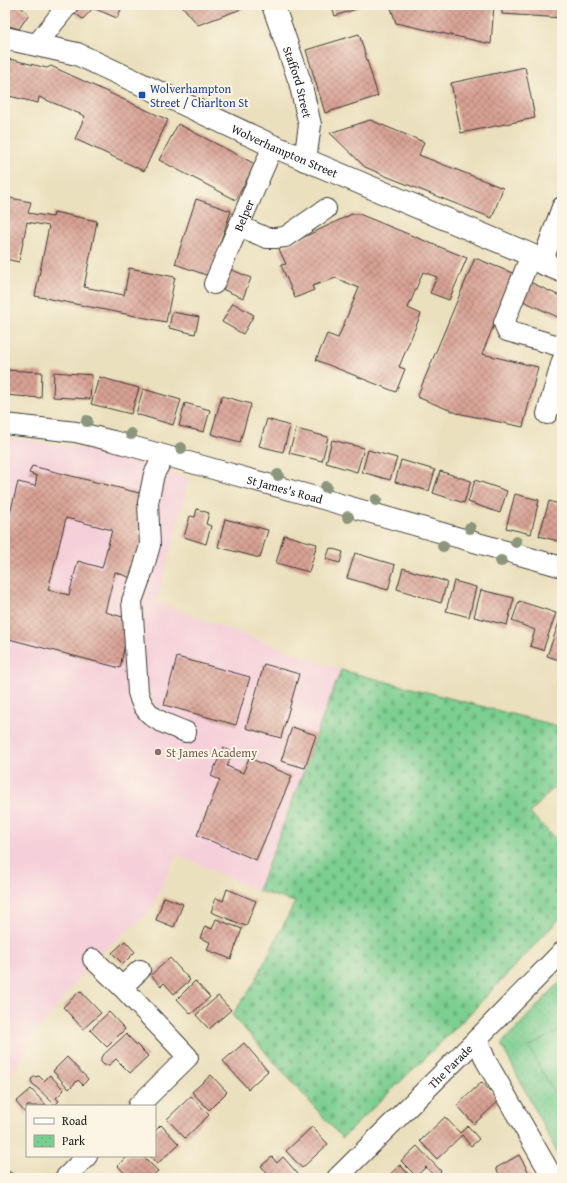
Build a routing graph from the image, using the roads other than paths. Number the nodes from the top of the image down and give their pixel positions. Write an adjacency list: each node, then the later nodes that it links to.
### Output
1 (68, 5): 4 (street)
2 (273, 5): 6 (main road, Stafford Street)
3 (5, 38): 4 (main road, Wolverhampton Street)
4 (36, 45): 5 (main road, Wolverhampton Street)
5 (273, 146): 6 (main road, Wolverhampton Street); 9 (street, Belper)
6 (306, 160): 10 (main road, Wolverhampton Street)
7 (562, 207): 10 (street)
8 (326, 209): 9 (street)
9 (239, 226): 12 (street, Belper)
10 (536, 259): 11 (main road, Wolverhampton Street); 13 (street)
11 (562, 270)
12 (214, 284)
13 (562, 345)
14 (562, 362): 15 (street)
15 (547, 414)
16 (5, 424): 17 (street, St James's Road)
17 (164, 456): 18 (street, St James's Road); 19 (street)
18 (562, 567)
19 (186, 732)
20 (562, 952): 24 (street, The Parade)
21 (93, 958): 23 (street)
22 (140, 970): 23 (street)
23 (122, 987): 25 (street)
24 (477, 1039): 28 (street, The Parade); 29 (street)
25 (139, 1105)
26 (86, 1157): 27 (street)
27 (65, 1178)
28 (336, 1178)
29 (553, 1178)

